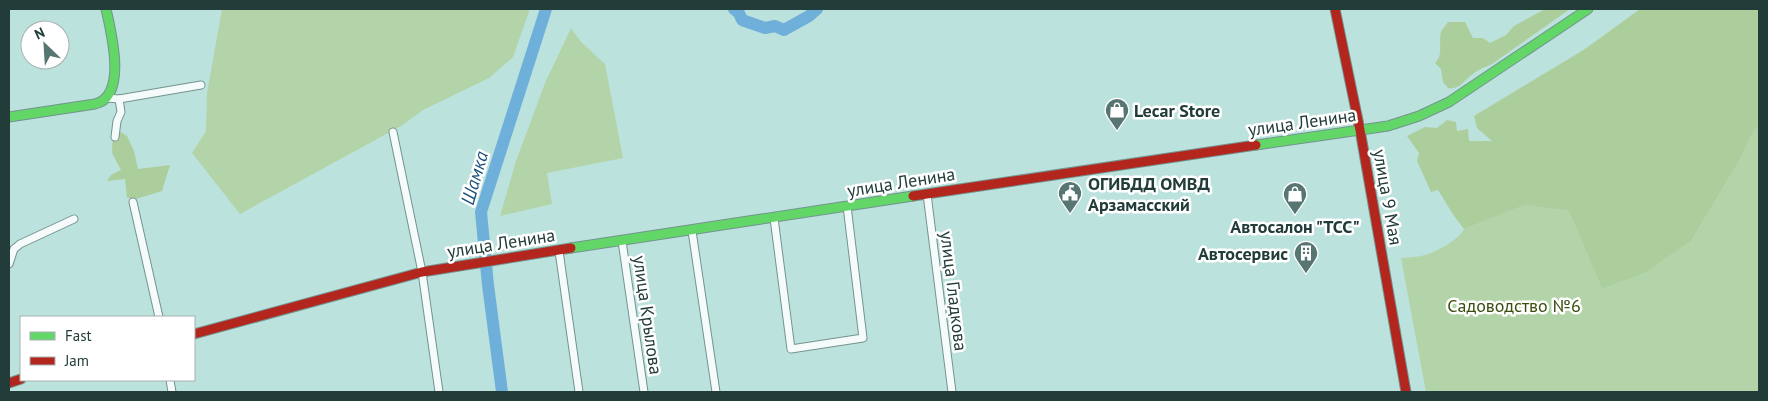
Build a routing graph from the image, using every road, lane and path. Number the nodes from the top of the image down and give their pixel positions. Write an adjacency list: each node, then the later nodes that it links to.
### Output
1 (106, 9): 5 (main road)
2 (1335, 9): 8 (main road, улица 9 Мая)
3 (1588, 9): 8 (main road, улица Ленина)
4 (201, 85): 6 (street)
5 (107, 98): 6 (street); 7 (main road)
6 (119, 99): 10 (street)
7 (9, 116)
8 (1360, 130): 11 (main road, улица Ленина); 28 (main road, улица 9 Мая)
9 (393, 132): 20 (street)
10 (116, 137)
11 (927, 194): 13 (main road, улица Ленина); 27 (street, улица Гладкова)
12 (134, 202): 21 (street)
13 (847, 206): 14 (main road, улица Ленина); 14 (street)
14 (774, 218): 16 (main road, улица Ленина)
15 (74, 220): 19 (street)
16 (692, 231): 17 (main road, улица Ленина); 26 (street)
17 (622, 241): 18 (main road, улица Ленина); 25 (street, улица Крылова)
18 (559, 250): 20 (main road, улица Ленина); 24 (street)
19 (9, 264)
20 (422, 272): 22 (main road, улица Ленина); 23 (street)
21 (159, 316)
22 (195, 334)
23 (440, 392)
24 (579, 392)
25 (644, 392)
26 (716, 392)
27 (952, 392)
28 (1406, 392)

